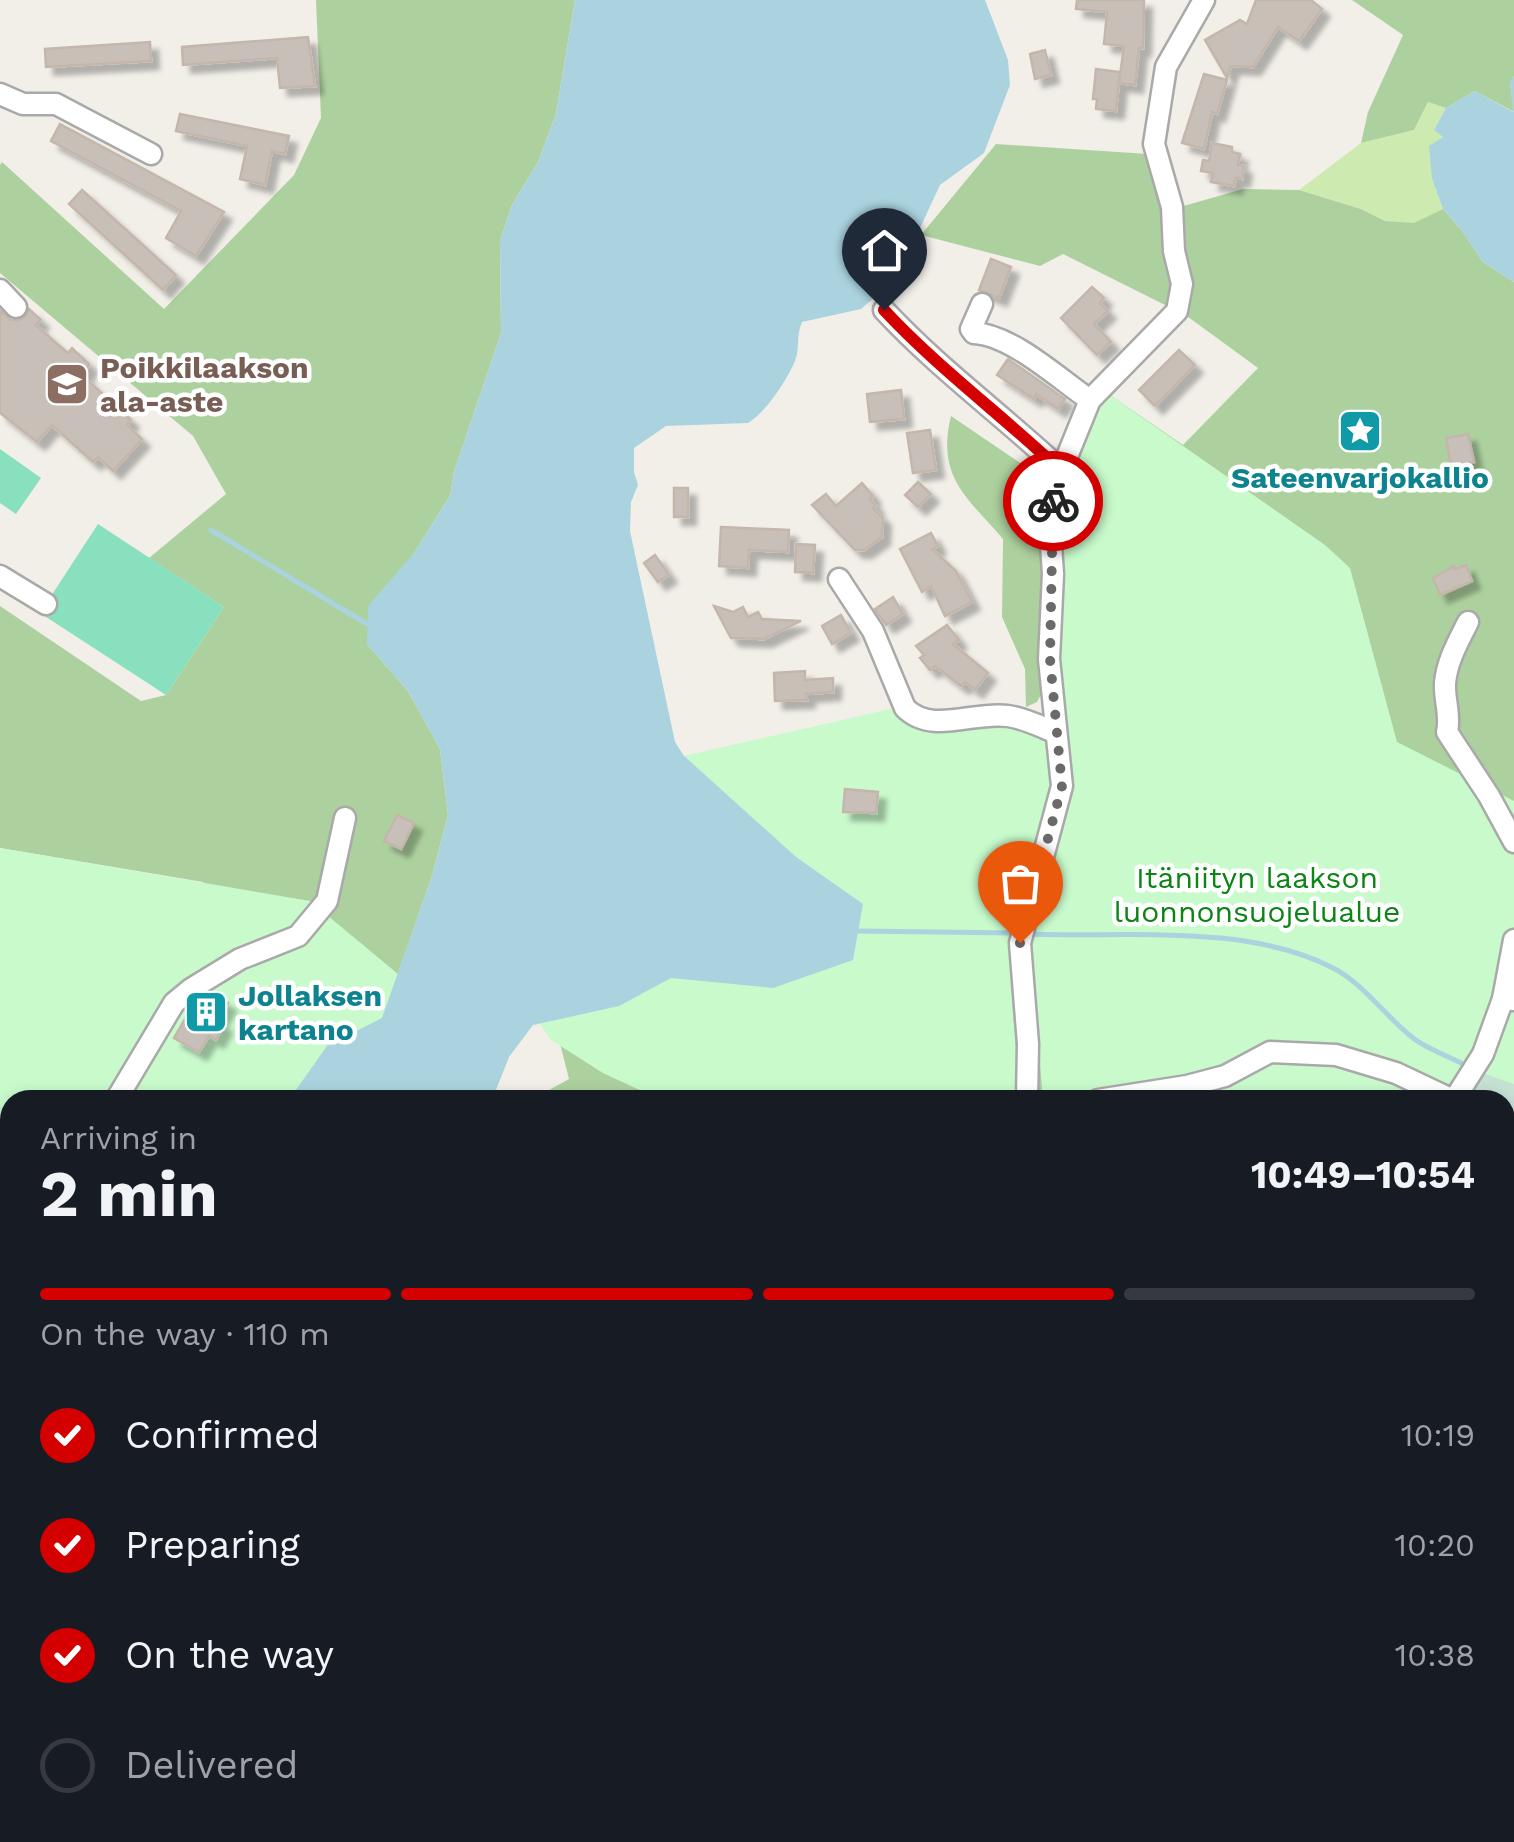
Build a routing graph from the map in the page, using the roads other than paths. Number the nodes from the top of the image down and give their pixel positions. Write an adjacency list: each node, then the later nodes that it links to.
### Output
1 (1204, 0): 8 (street)
2 (0, 94): 3 (street)
3 (150, 154)
4 (0, 290): 6 (street)
5 (982, 304): 8 (street)
6 (16, 307)
7 (884, 310): 9 (street)
8 (1090, 400): 9 (street)
9 (1060, 470): 14 (street)
10 (0, 576): 12 (street)
11 (839, 579): 14 (street)
12 (46, 604)
13 (1468, 622): 16 (street)
14 (1054, 732): 20 (street)
15 (345, 818): 19 (street)
16 (1514, 842)
17 (1514, 940): 18 (street)
18 (1508, 1000): 23 (street)
19 (122, 1090)
20 (1026, 1090)
21 (1151, 1090): 22 (street)
22 (1433, 1090)
23 (1460, 1090)

